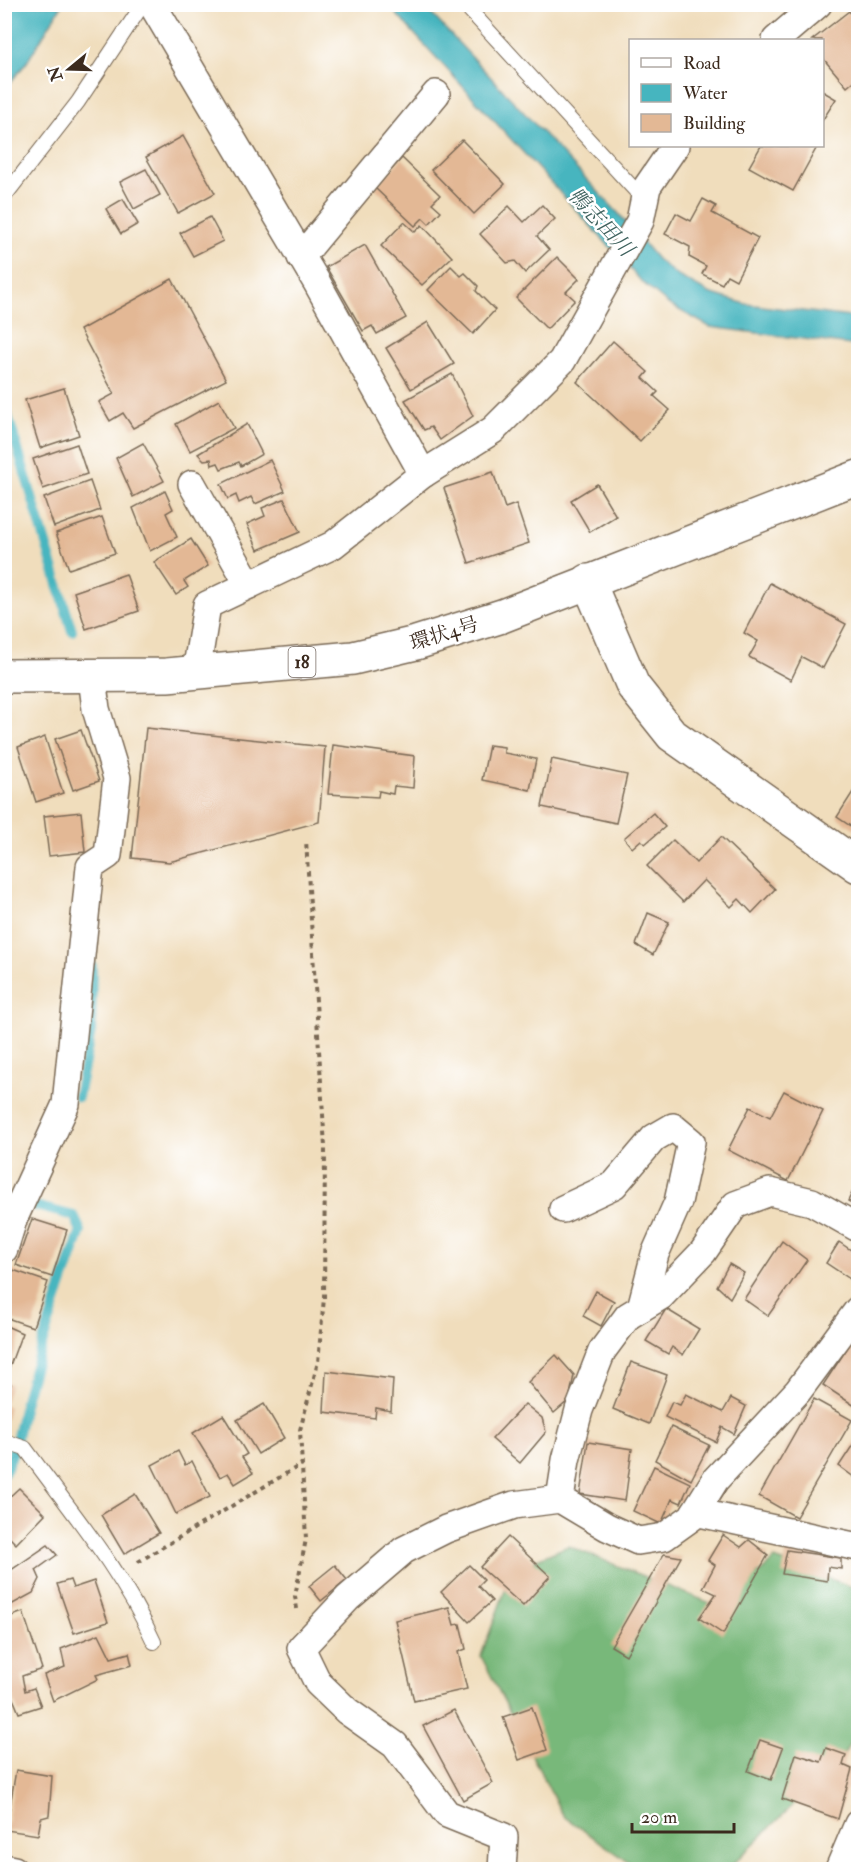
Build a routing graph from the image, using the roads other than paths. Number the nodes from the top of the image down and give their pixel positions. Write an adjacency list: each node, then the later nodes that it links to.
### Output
1 (143, 4): 8 (lane)
2 (152, 4): 10 (street)
3 (464, 4): 9 (lane)
4 (818, 4): 5 (street)
5 (777, 39)
6 (436, 94): 10 (street)
7 (674, 147): 9 (street)
8 (4, 198)
9 (643, 211): 11 (street)
10 (301, 256): 11 (street)
11 (423, 474): 15 (street)
12 (192, 484): 15 (street)
13 (853, 484): 14 (main road, 環状4号 / 18)
14 (588, 581): 16 (main road, 環状4号 / 18); 19 (main road)
15 (249, 585): 16 (street)
16 (196, 673): 18 (main road, 環状4号 / 18)
17 (4, 676): 18 (main road, 環状4号 / 18)
18 (92, 677): 22 (street)
19 (858, 866)
20 (563, 1209): 23 (street)
21 (858, 1228): 23 (street)
22 (4, 1249)
23 (640, 1308): 26 (street)
24 (855, 1321): 27 (street)
25 (4, 1441): 29 (lane)
26 (560, 1499): 27 (street); 33 (street)
27 (695, 1512): 28 (street)
28 (858, 1547)
29 (154, 1642)
30 (858, 1824): 34 (street)
31 (4, 1868): 32 (street)
32 (14, 1869)
33 (502, 1869)
34 (839, 1869)

